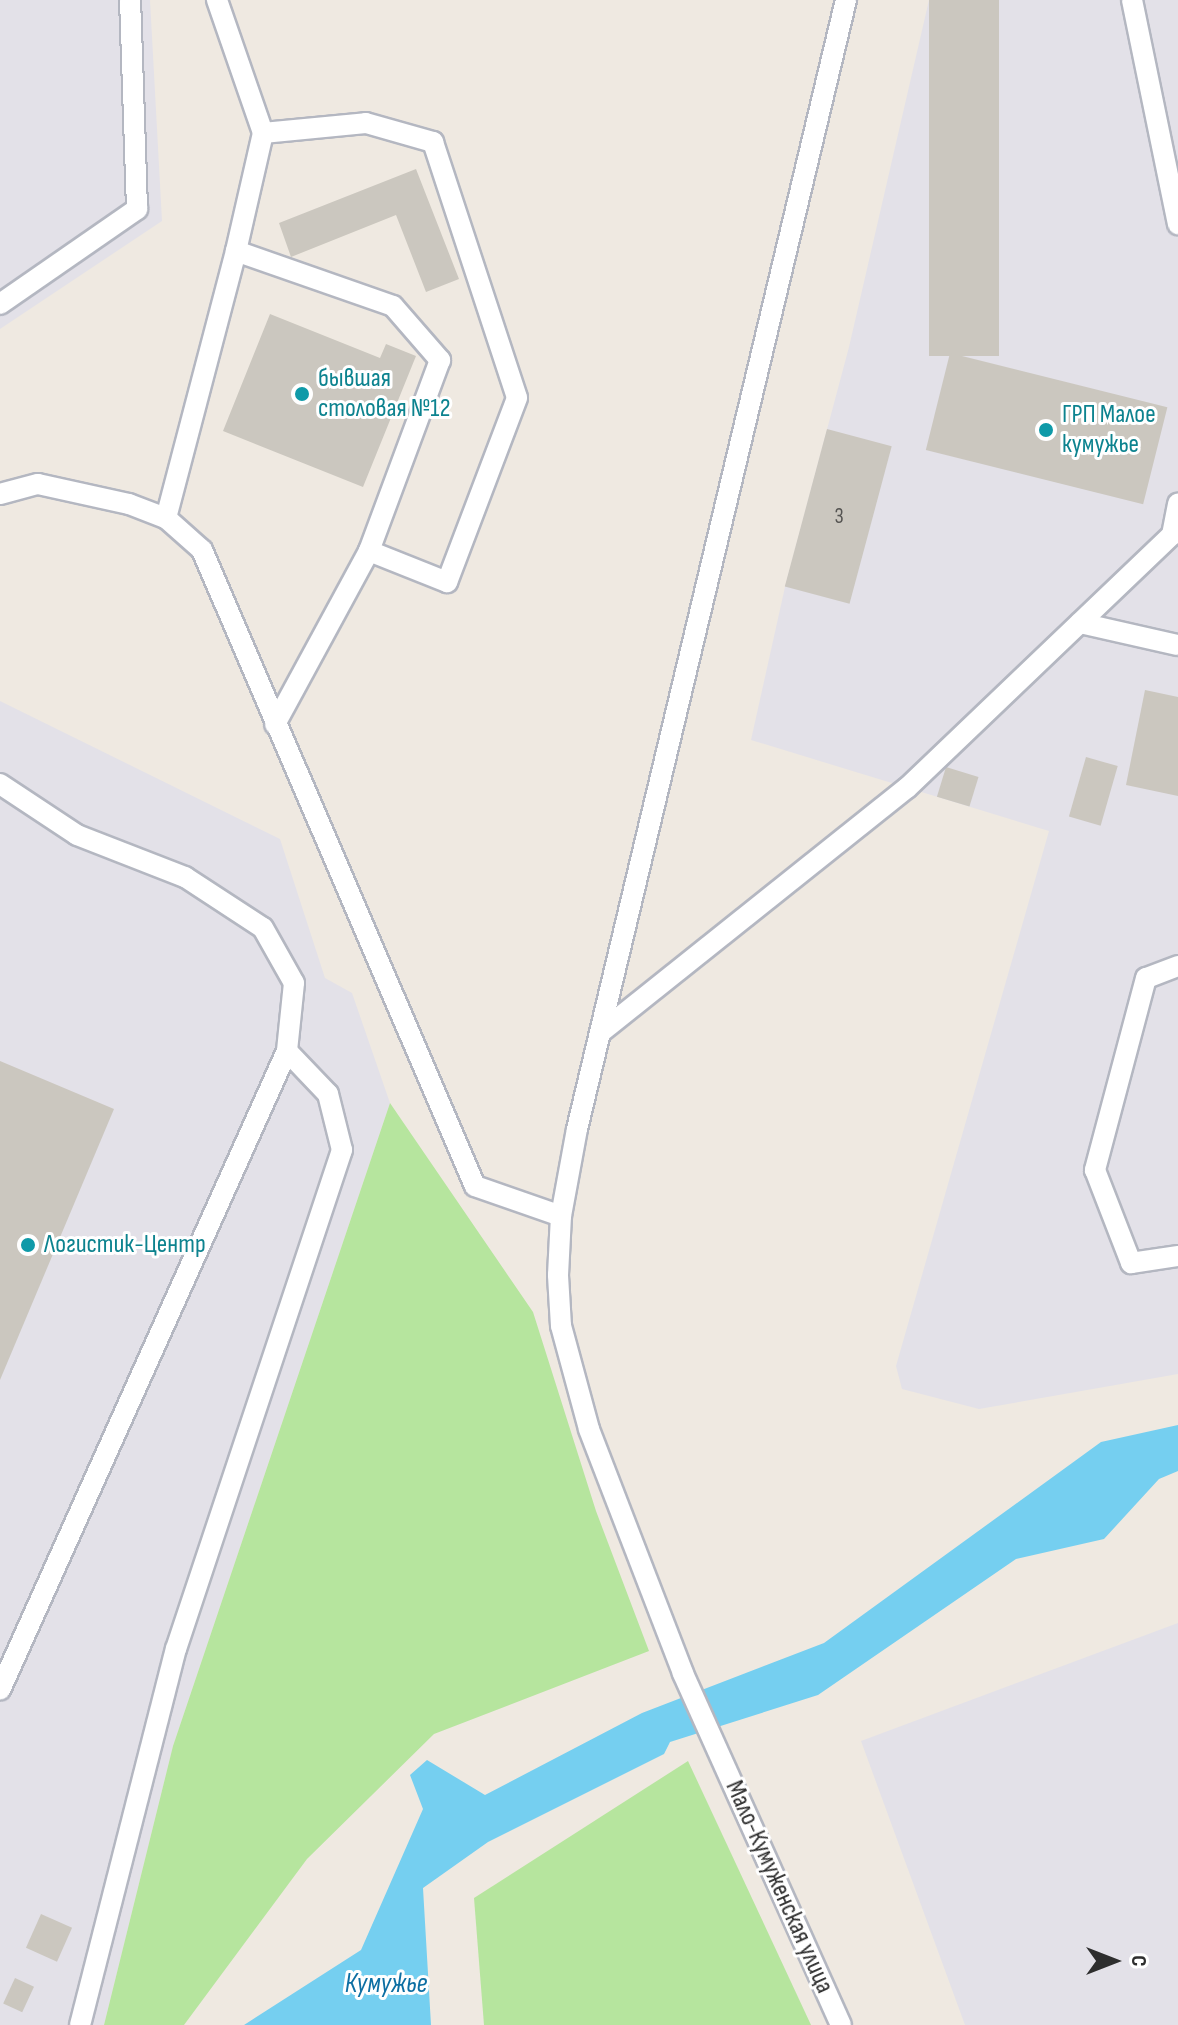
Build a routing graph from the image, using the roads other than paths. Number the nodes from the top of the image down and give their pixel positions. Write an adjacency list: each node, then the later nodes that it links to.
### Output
1 (130, 0): 8 (lane)
2 (217, 0): 5 (lane)
3 (846, 0): 18 (lane, Мало-Кумуженская улица)
4 (1132, 0): 6 (lane)
5 (263, 133): 7 (lane); 12 (lane)
6 (1178, 224)
7 (236, 251): 11 (lane); 12 (lane)
8 (0, 304)
9 (0, 494): 11 (lane)
10 (1178, 504): 13 (lane)
11 (166, 518): 15 (lane)
12 (369, 551): 15 (lane)
13 (1080, 623): 14 (lane); 18 (lane)
14 (1178, 645)
15 (275, 724): 20 (lane)
16 (0, 784): 19 (lane)
17 (1178, 966): 21 (lane)
18 (601, 1032): 20 (lane, Мало-Кумуженская улица)
19 (287, 1051): 22 (lane); 23 (lane)
20 (561, 1216): 24 (lane, Мало-Кумуженская улица)
21 (1178, 1256)
22 (0, 1690)
23 (80, 2025)
24 (841, 2025)

